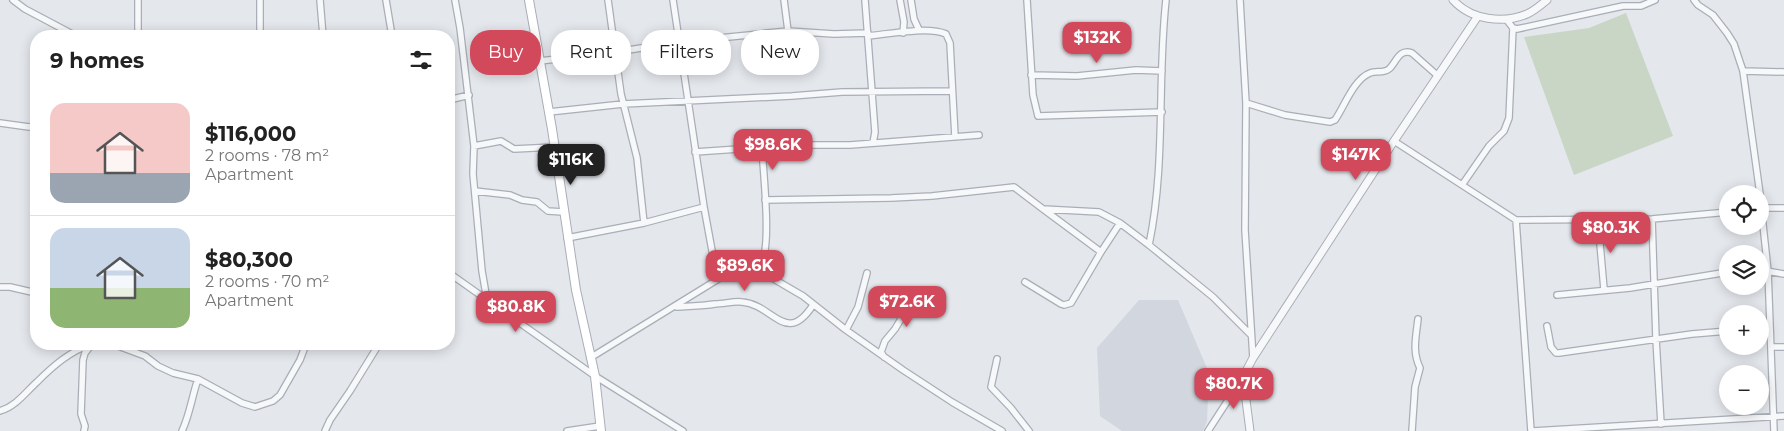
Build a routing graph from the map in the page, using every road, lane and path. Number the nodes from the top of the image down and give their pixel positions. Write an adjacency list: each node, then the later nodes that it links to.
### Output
1 (13, 0): 24 (street)
2 (138, 0): 25 (street)
3 (260, 0): 26 (street)
4 (320, 0): 27 (street)
5 (386, 0): 28 (street)
6 (455, 0): 47 (street)
7 (529, 0): 29 (main road)
8 (608, 0): 30 (street)
9 (673, 0): 31 (street)
10 (784, 0): 32 (street)
11 (865, 0): 36 (street)
12 (900, 0): 35 (street)
13 (911, 0): 33 (street)
14 (1027, 0): 43 (street)
15 (1166, 0): 38 (street)
16 (1240, 0): 50 (street)
17 (1453, 0): 21 (street)
18 (1547, 0): 22 (street)
19 (1655, 0): 23 (street)
20 (1694, 0): 39 (street)
21 (1478, 16): 22 (street); 44 (street)
22 (1506, 19): 23 (street)
23 (1513, 28): 64 (street)
24 (65, 30)
25 (138, 30)
26 (260, 30)
27 (322, 30)
28 (391, 30)
29 (534, 30)
30 (613, 30)
31 (677, 30)
32 (788, 30)
33 (919, 30): 35 (street); 45 (street)
34 (819, 33): 36 (street)
35 (903, 33): 36 (street)
36 (868, 35): 46 (street)
37 (541, 67): 52 (main road)
38 (1162, 71): 43 (street); 53 (street)
39 (1743, 71): 40 (street); 65 (street)
40 (1784, 72)
41 (619, 75): 51 (street)
42 (684, 75): 49 (street)
43 (1032, 75): 53 (street)
44 (1438, 76): 50 (street); 58 (street)
45 (952, 91): 46 (street); 57 (street)
46 (871, 92): 49 (street); 59 (street)
47 (468, 95): 48 (street); 60 (street)
48 (455, 98)
49 (688, 100): 51 (street); 63 (street)
50 (1246, 103): 105 (street)
51 (623, 104): 52 (street); 77 (street)
52 (549, 112): 61 (main road)
53 (1162, 112): 80 (street)
54 (0, 123): 55 (street)
55 (30, 127)
56 (979, 135): 57 (street)
57 (954, 137): 59 (street)
58 (1394, 141): 64 (street); 116 (street)
59 (873, 143): 62 (street)
60 (474, 146): 61 (street); 66 (street)
61 (554, 147): 72 (main road)
62 (762, 148): 63 (street); 67 (street)
63 (696, 152): 68 (street)
64 (1462, 185): 74 (street)
65 (1759, 185)
66 (475, 190): 72 (street); 97 (street)
67 (765, 200): 71 (street); 82 (street)
68 (704, 207): 77 (street); 88 (street)
69 (1769, 208): 70 (street)
70 (1784, 208)
71 (1043, 209): 78 (street); 81 (street)
72 (563, 212): 79 (main road)
73 (1719, 213): 75 (street)
74 (1516, 220): 76 (street); 136 (street)
75 (1652, 220): 76 (street); 90 (street)
76 (1598, 221): 92 (street)
77 (644, 223): 79 (street)
78 (1120, 224): 80 (street); 81 (street)
79 (567, 238): 115 (main road)
80 (1149, 244): 105 (street)
81 (1101, 252): 89 (street)
82 (755, 268): 88 (street); 98 (street)
83 (1769, 271): 86 (street)
84 (867, 273): 103 (street)
85 (1719, 273): 90 (street)
86 (1784, 274)
87 (455, 277): 97 (street)
88 (720, 278): 99 (street)
89 (1025, 282)
90 (1655, 284): 92 (street); 106 (street)
91 (0, 287): 93 (street)
92 (1604, 289): 94 (street)
93 (30, 291)
94 (1557, 295)
95 (1769, 295): 102 (street)
96 (914, 297): 114 (street)
97 (487, 300): 118 (street)
98 (813, 305): 99 (street); 103 (street)
99 (674, 307): 115 (street)
100 (1418, 319): 135 (street)
101 (1547, 326): 106 (street)
102 (1770, 327): 107 (street)
103 (846, 330): 114 (street)
104 (1719, 332): 106 (street)
105 (1251, 335): 116 (street)
106 (1656, 339): 124 (street)
107 (1771, 347): 108 (street); 122 (street)
108 (1784, 347)
109 (75, 350): 121 (street)
110 (87, 350): 126 (street)
111 (129, 350): 120 (street)
112 (304, 350): 120 (street)
113 (375, 350): 128 (street)
114 (884, 357): 131 (street)
115 (590, 358): 118 (main road)
116 (1253, 358): 119 (street)
117 (997, 359): 132 (street)
118 (595, 376): 125 (main road); 130 (street)
119 (1243, 377): 133 (street); 134 (street)
120 (198, 378): 127 (street)
121 (0, 412)
122 (1774, 416): 123 (street); 124 (street); 137 (street)
123 (1784, 416)
124 (1661, 424): 136 (street)
125 (601, 429): 129 (street)
126 (84, 431)
127 (182, 431)
128 (325, 431)
129 (567, 431)
130 (683, 431)
131 (1002, 431)
132 (1029, 431)
133 (1208, 431)
134 (1250, 431)
135 (1412, 431)
136 (1532, 431)
137 (1774, 431)

